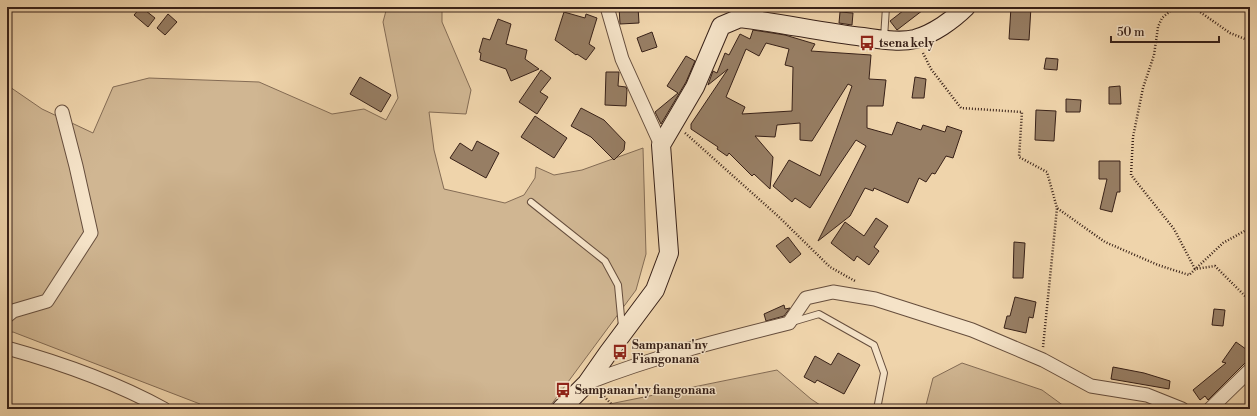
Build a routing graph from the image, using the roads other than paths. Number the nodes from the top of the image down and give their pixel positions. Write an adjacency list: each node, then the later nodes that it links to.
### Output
1 (607, 7): 6 (street)
2 (886, 7): 4 (lane)
3 (966, 7): 4 (street)
4 (884, 40): 6 (street)
5 (62, 112): 8 (street)
6 (661, 145): 10 (street)
7 (531, 202): 10 (lane)
8 (7, 316)
9 (789, 323): 13 (street); 16 (lane); 17 (street)
10 (623, 333): 13 (street)
11 (7, 348): 14 (street)
12 (1250, 370): 18 (street)
13 (587, 383): 15 (street)
14 (164, 409)
15 (561, 409)
16 (877, 409)
17 (1182, 409)
18 (1210, 409)

